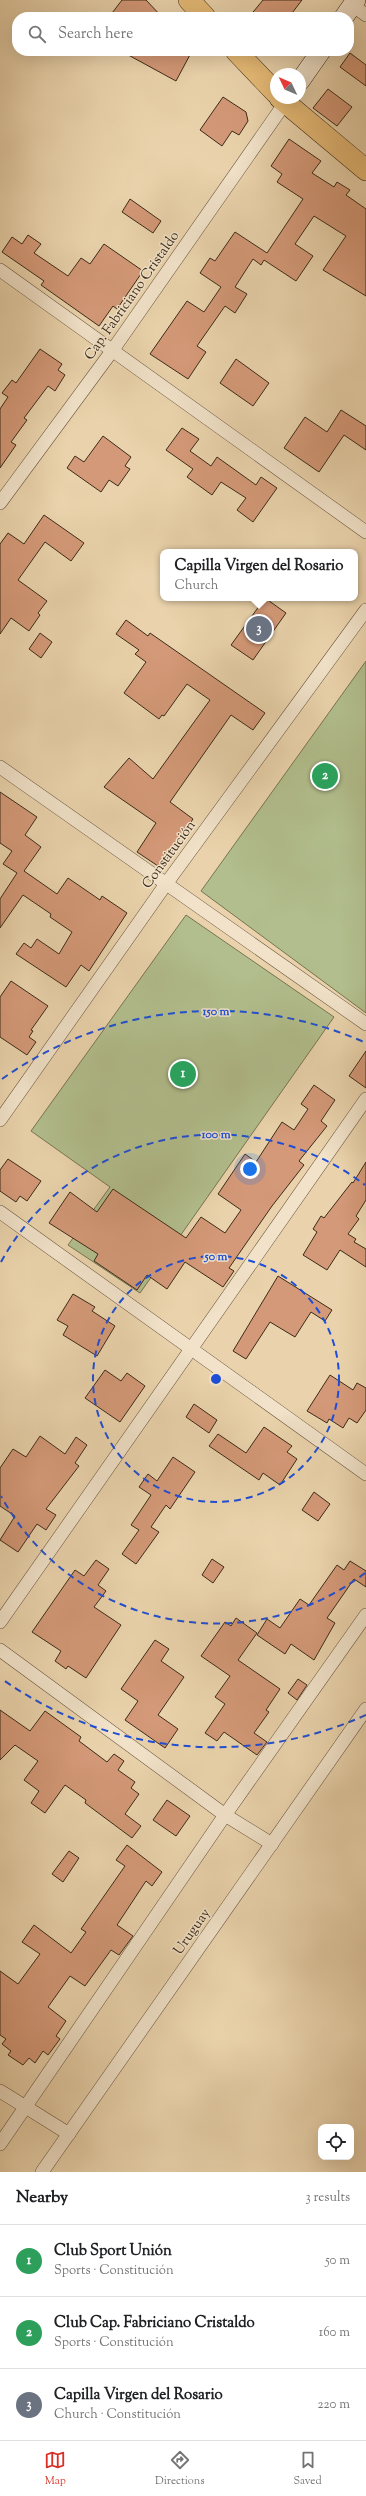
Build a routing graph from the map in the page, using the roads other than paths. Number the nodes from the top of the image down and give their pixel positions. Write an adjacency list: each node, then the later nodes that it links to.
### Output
1 (189, 0): 2 (main road)
2 (200, 12)
3 (241, 56): 6 (main road)
4 (318, 56): 5 (main road)
5 (306, 72)
6 (270, 86)
7 (278, 104): 11 (street, Cap. Fabriciano Cristaldo)
8 (289, 104): 9 (main road)
9 (366, 170)
10 (0, 270): 11 (street)
11 (112, 351): 12 (street, Cap. Fabriciano Cristaldo); 13 (street)
12 (0, 503)
13 (366, 532)
14 (366, 610): 16 (street, Constitución)
15 (0, 767): 16 (street)
16 (166, 884): 17 (street); 19 (street, Constitución)
17 (366, 1024)
18 (366, 1099): 21 (street)
19 (0, 1120)
20 (0, 1212): 21 (street)
21 (192, 1348): 22 (street); 24 (street)
22 (366, 1474)
23 (366, 1615): 27 (street)
24 (0, 1622)
25 (0, 1650): 27 (street)
26 (366, 1709): 28 (street, Uruguay)
27 (225, 1815): 28 (street); 30 (street)
28 (272, 1844): 31 (street, Uruguay)
29 (0, 2091): 30 (street)
30 (25, 2107): 31 (street); 32 (street)
31 (69, 2134): 33 (street, Uruguay)
32 (0, 2144)
33 (42, 2172)

